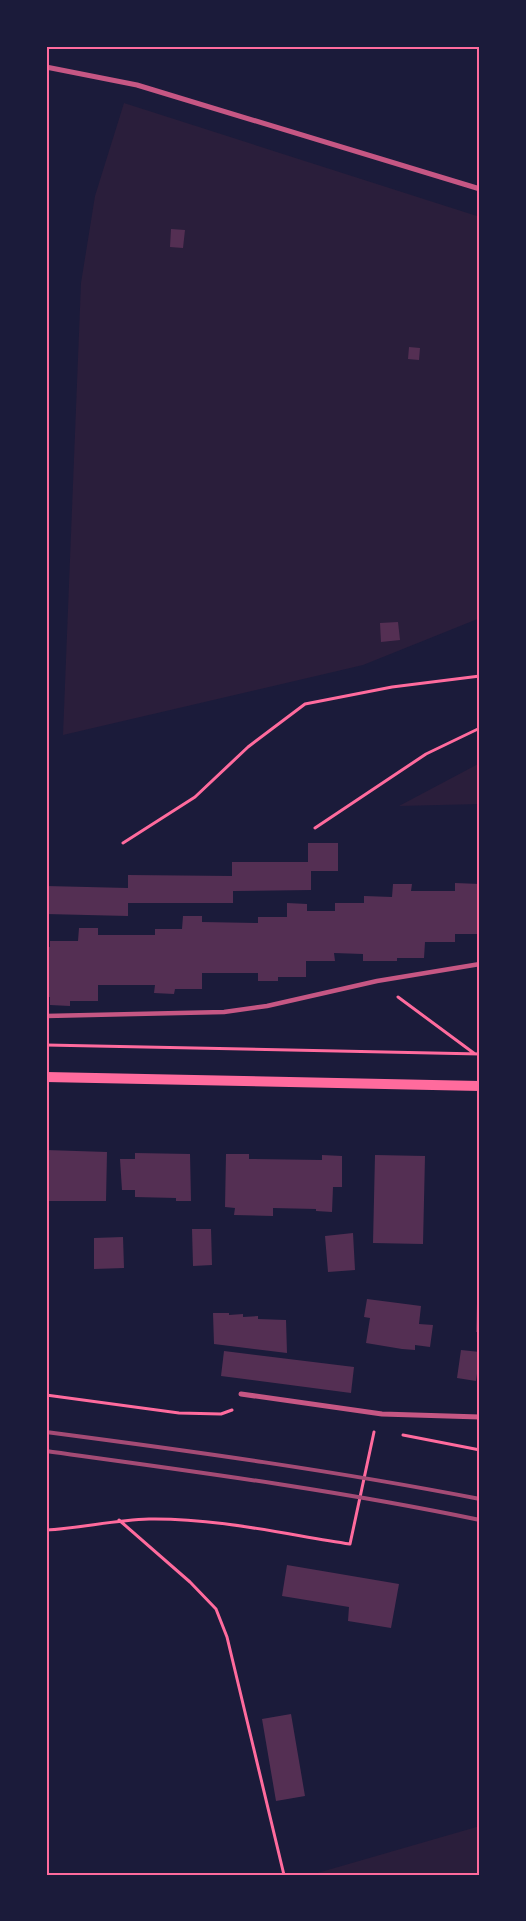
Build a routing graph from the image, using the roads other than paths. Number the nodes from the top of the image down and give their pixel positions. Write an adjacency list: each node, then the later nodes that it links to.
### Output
1 (46, 67): 2 (street)
2 (480, 189)
3 (480, 964): 4 (street)
4 (46, 1016)
5 (46, 1077): 6 (main road)
6 (480, 1086)
7 (240, 1394): 8 (street)
8 (480, 1417)

